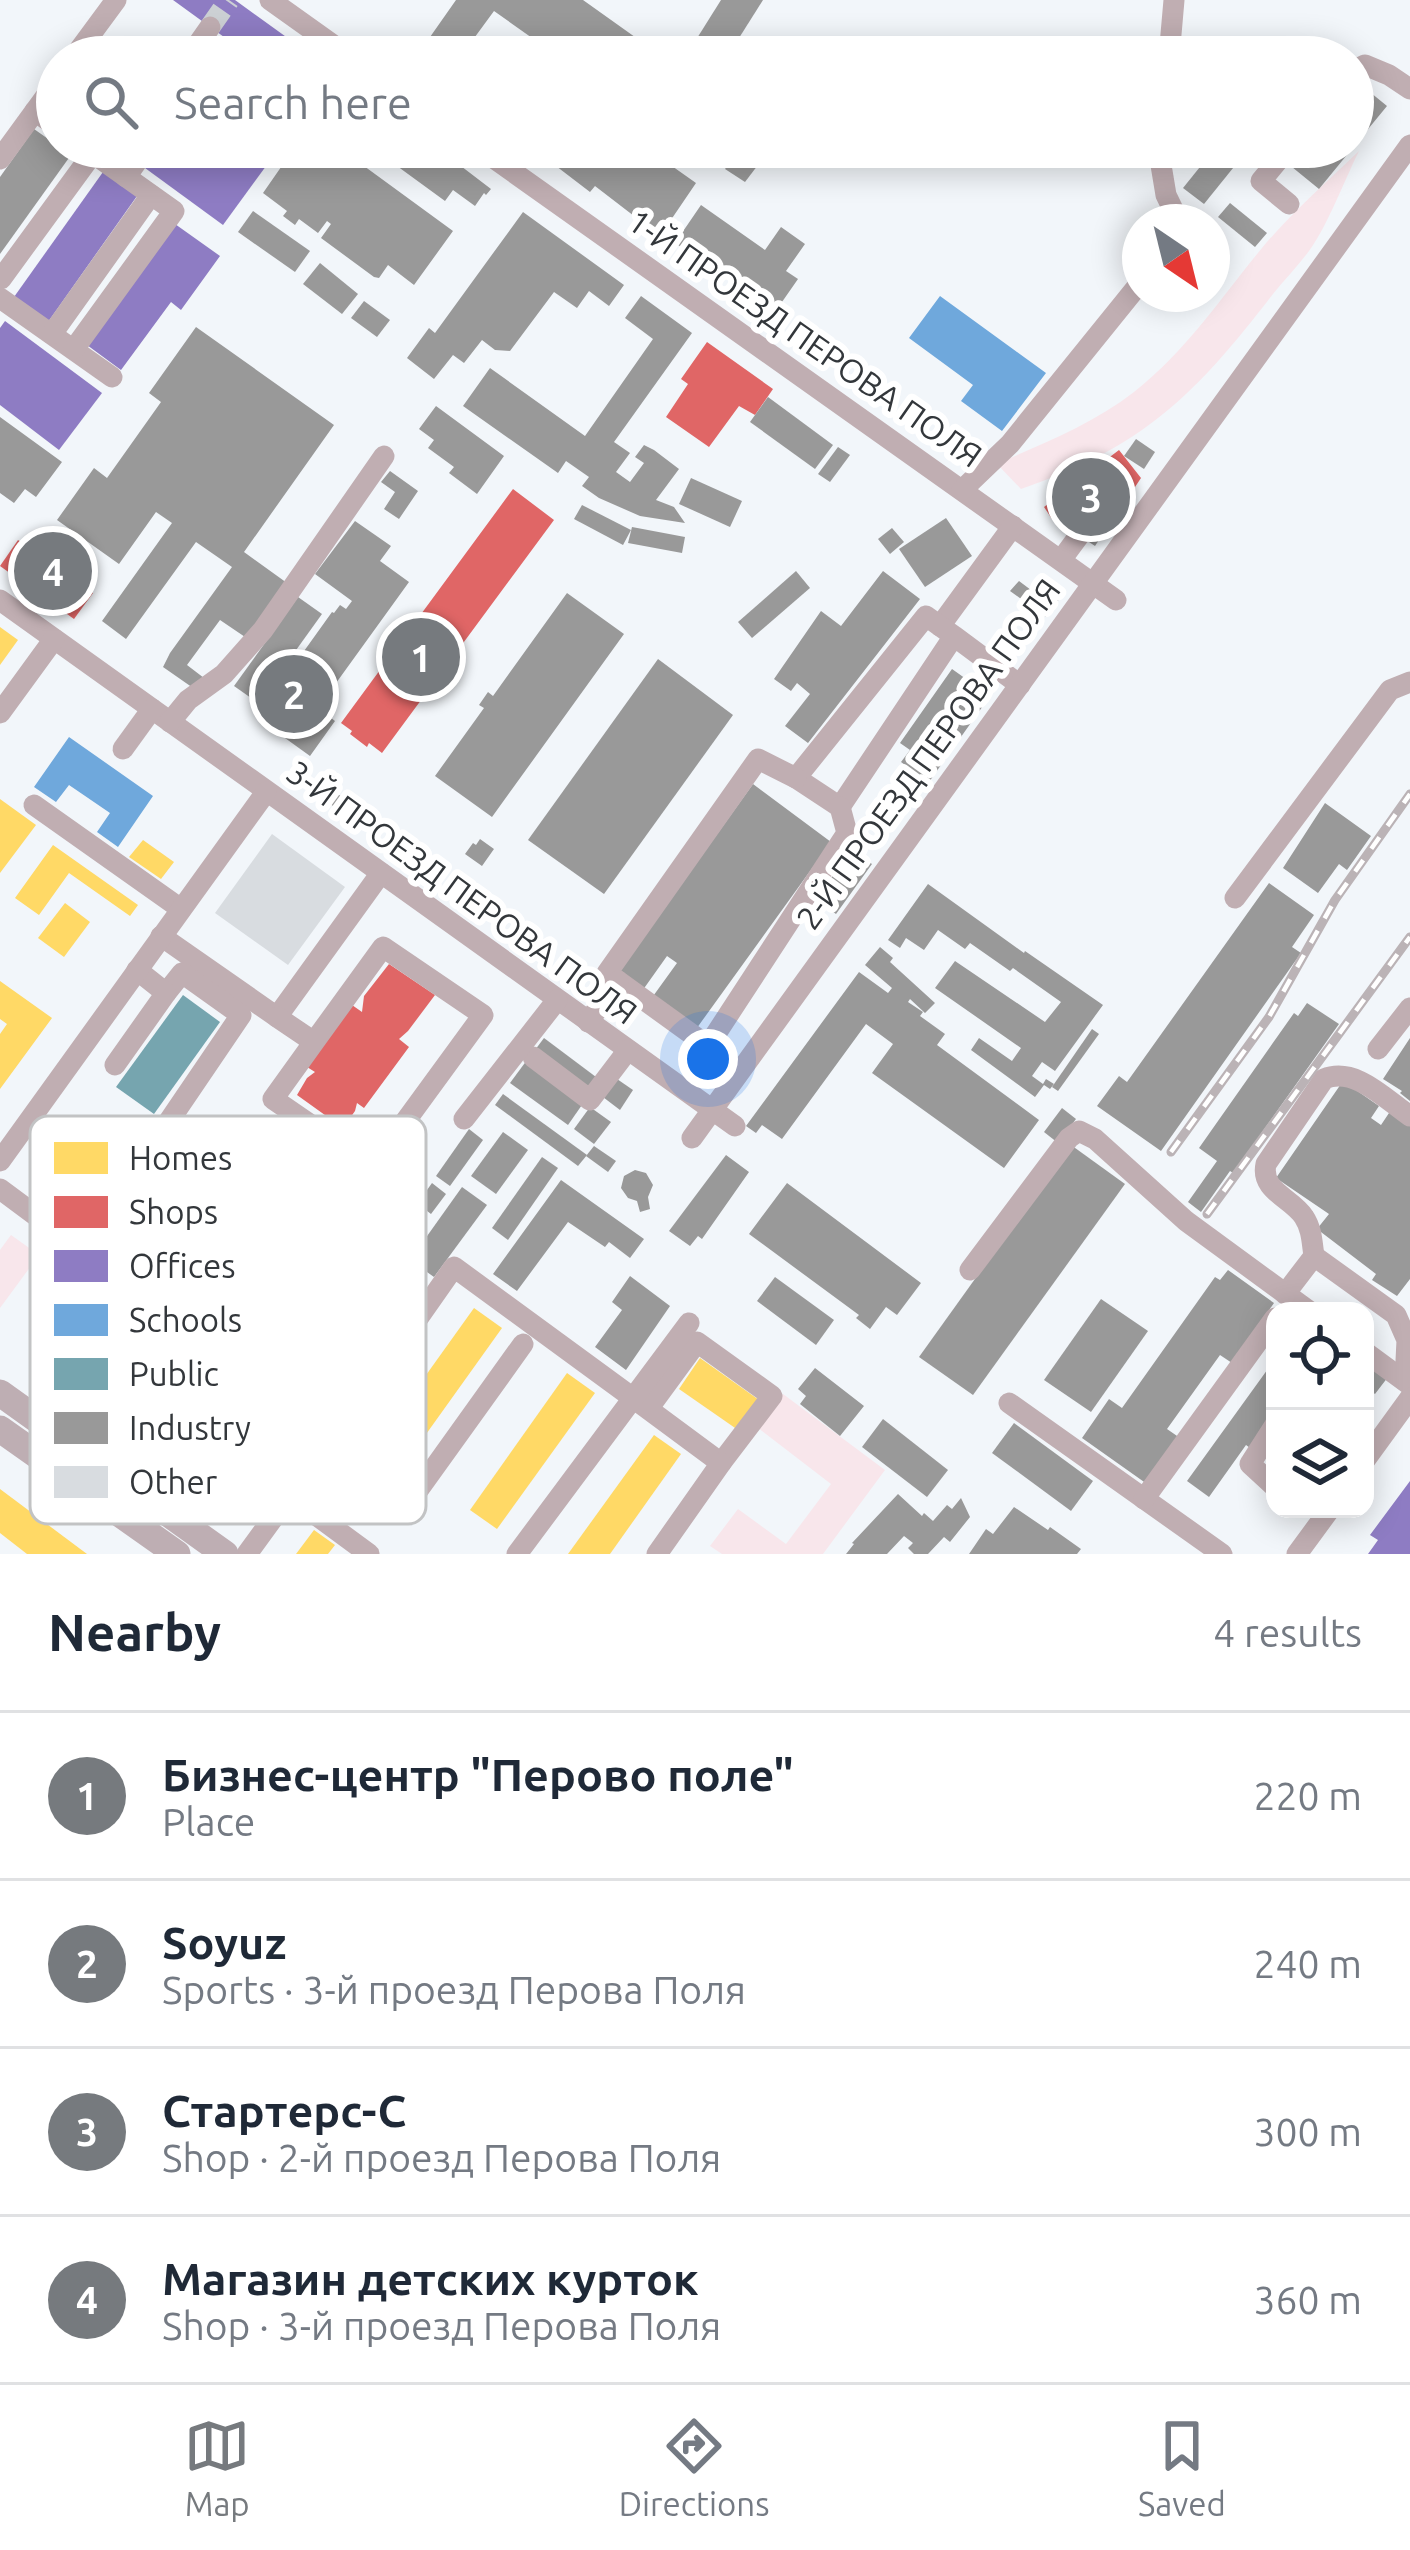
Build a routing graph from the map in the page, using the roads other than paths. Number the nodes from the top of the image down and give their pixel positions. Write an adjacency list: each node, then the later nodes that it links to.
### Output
1 (116, 0): 5 (street)
2 (270, 0): 7 (street)
3 (1174, 0): 8 (street)
4 (210, 27): 6 (street)
5 (89, 36)
6 (204, 36)
7 (321, 36)
8 (1171, 36)
9 (1374, 68): 10 (street)
10 (1410, 88)
11 (35, 111): 13 (street)
12 (1409, 150): 33 (street, 2-Й ПРОЕЗД ПЕРОВА ПОЛЯ)
13 (0, 159)
14 (98, 168): 22 (street)
15 (114, 168): 19 (street)
16 (508, 168): 29 (street, 1-Й ПРОЕЗД ПЕРОВА ПОЛЯ)
17 (1162, 168): 20 (street)
18 (1272, 168): 21 (street)
19 (152, 195): 25 (street); 26 (street)
20 (1170, 204)
21 (1289, 204)
22 (0, 280)
23 (0, 298): 25 (street)
24 (1122, 305): 29 (street)
25 (52, 334): 26 (street)
26 (74, 350): 27 (street)
27 (112, 377)
28 (384, 456): 42 (street)
29 (962, 490): 31 (street, 1-Й ПРОЕЗД ПЕРОВА ПОЛЯ)
30 (1107, 498): 32 (street)
31 (1013, 526): 32 (street, 1-Й ПРОЕЗД ПЕРОВА ПОЛЯ); 36 (street)
32 (1061, 560): 33 (street, 1-Й ПРОЕЗД ПЕРОВА ПОЛЯ)
33 (1093, 583): 35 (street, 1-Й ПРОЕЗД ПЕРОВА ПОЛЯ); 39 (street, 2-Й ПРОЕЗД ПЕРОВА ПОЛЯ)
34 (0, 600): 37 (street, 3-Й ПРОЕЗД ПЕРОВА ПОЛЯ)
35 (1116, 600)
36 (947, 631): 39 (street); 44 (street); 47 (street)
37 (54, 639): 40 (street); 42 (street, 3-Й ПРОЕЗД ПЕРОВА ПОЛЯ)
38 (1410, 682): 49 (street)
39 (1020, 685): 64 (street, 2-Й ПРОЕЗД ПЕРОВА ПОЛЯ)
40 (7, 689): 41 (street)
41 (0, 713)
42 (161, 715): 43 (street); 45 (street, 3-Й ПРОЕЗД ПЕРОВА ПОЛЯ)
43 (123, 749)
44 (796, 778): 47 (street); 53 (street)
45 (266, 791): 48 (street, 3-Й ПРОЕЗД ПЕРОВА ПОЛЯ); 50 (street)
46 (34, 805): 50 (street)
47 (840, 807): 53 (street)
48 (381, 873): 55 (street, 3-Й ПРОЕЗД ПЕРОВА ПОЛЯ); 57 (street)
49 (1235, 898)
50 (181, 909): 51 (street)
51 (161, 936): 52 (street); 57 (street)
52 (136, 970): 54 (street); 72 (street)
53 (618, 981): 58 (street)
54 (166, 993): 63 (street); 65 (street)
55 (557, 1000): 58 (street, 3-Й ПРОЕЗД ПЕРОВА ПОЛЯ); 69 (street)
56 (1410, 1008): 60 (street)
57 (277, 1017): 59 (street)
58 (588, 1022): 61 (street, 3-Й ПРОЕЗД ПЕРОВА ПОЛЯ)
59 (314, 1042): 66 (street); 67 (street)
60 (1378, 1049)
61 (628, 1050): 62 (street); 64 (street, 3-Й ПРОЕЗД ПЕРОВА ПОЛЯ)
62 (533, 1058)
63 (115, 1065)
64 (711, 1110): 70 (street, 3-Й ПРОЕЗД ПЕРОВА ПОЛЯ); 71 (street, 2-Й ПРОЕЗД ПЕРОВА ПОЛЯ)
65 (173, 1116)
66 (298, 1116)
67 (408, 1116)
68 (1410, 1116): 75 (street)
69 (464, 1119)
70 (735, 1126)
71 (692, 1138)
72 (2, 1153)
73 (0, 1190): 74 (street)
74 (30, 1212)
75 (1314, 1256): 78 (street); 84 (street)
76 (970, 1270): 77 (street)
77 (1283, 1302)
78 (1290, 1302)
79 (426, 1307): 87 (street)
80 (689, 1323): 87 (street)
81 (1266, 1335): 96 (street)
82 (523, 1344): 94 (street)
83 (1374, 1360): 84 (street)
84 (1408, 1388): 91 (street)
85 (0, 1393): 88 (main road)
86 (1009, 1403): 96 (street)
87 (640, 1404): 93 (street); 93 (street); 106 (street)
88 (30, 1414)
89 (0, 1429): 92 (main road)
90 (1266, 1439): 95 (street)
91 (1374, 1445)
92 (30, 1450)
93 (721, 1463): 107 (street)
94 (426, 1479)
95 (1266, 1479)
96 (1144, 1499): 108 (street)
97 (1316, 1518): 109 (street)
98 (135, 1524): 102 (main road)
99 (183, 1524): 103 (main road)
100 (269, 1524): 104 (street)
101 (329, 1524): 105 (street)
102 (177, 1554)
103 (225, 1554)
104 (247, 1554)
105 (369, 1554)
106 (518, 1554)
107 (657, 1554)
108 (1222, 1554)
109 (1297, 1554)

